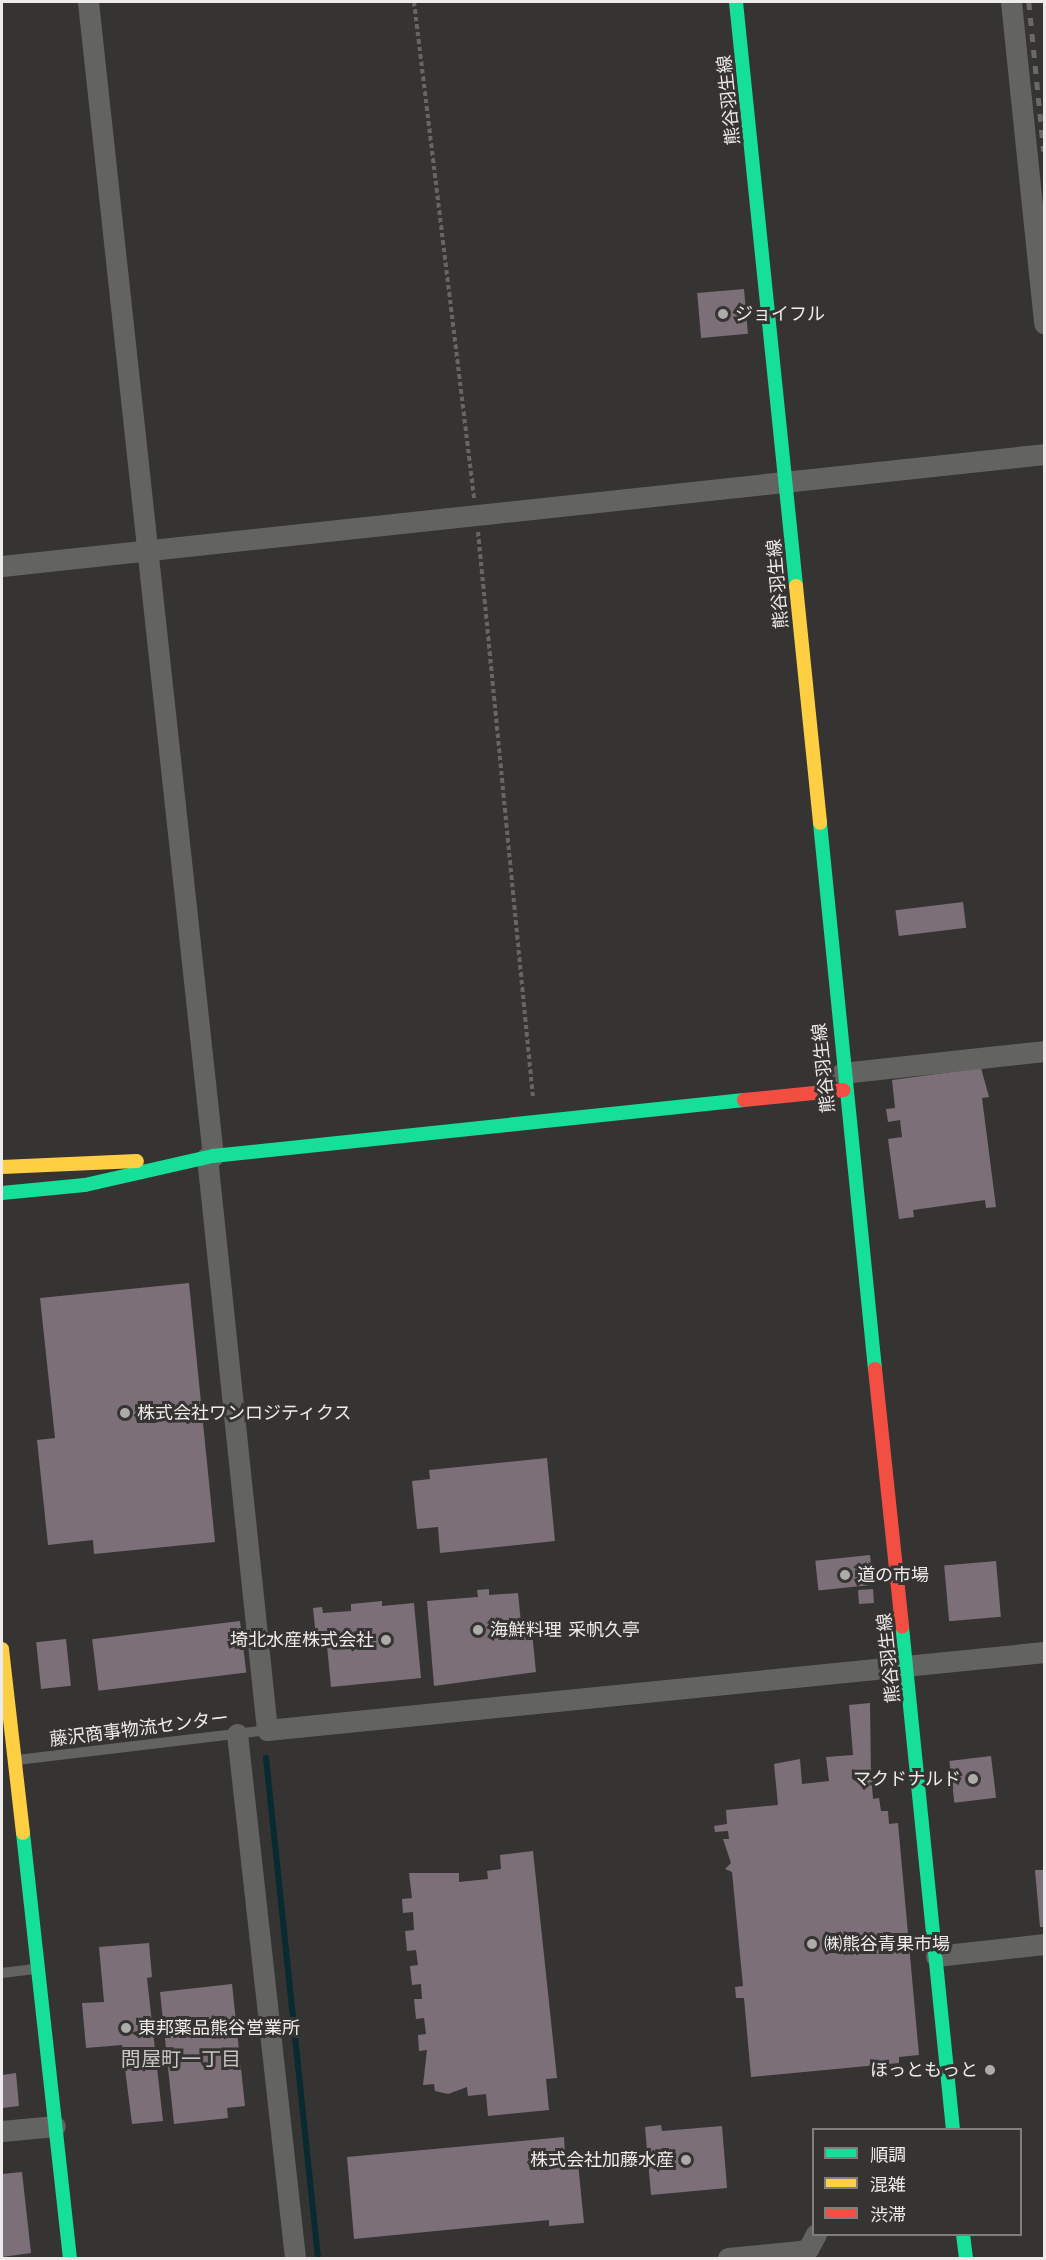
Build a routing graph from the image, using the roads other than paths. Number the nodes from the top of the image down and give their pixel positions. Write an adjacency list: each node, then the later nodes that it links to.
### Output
1 (88, 2): 7 (street)
2 (736, 2): 6 (main road, 熊谷羽生線)
3 (1011, 2): 4 (street)
4 (1044, 322)
5 (1044, 454): 6 (street)
6 (786, 481): 7 (street); 10 (main road, 熊谷羽生線)
7 (147, 551): 8 (street); 11 (street)
8 (2, 566)
9 (1044, 1051): 10 (street)
10 (843, 1081): 11 (main road); 17 (main road, 熊谷羽生線)
11 (210, 1156): 12 (main road); 19 (street)
12 (167, 1162): 13 (main road); 14 (main road)
13 (2, 1167)
14 (2, 1193)
15 (2, 1649): 18 (main road)
16 (1044, 1652): 17 (street)
17 (908, 1666): 19 (street); 23 (main road, 熊谷羽生線)
18 (3, 1669): 21 (main road)
19 (267, 1730): 20 (lane, 藤沢商事物流センター)
20 (237, 1734): 21 (lane, 藤沢商事物流センター); 32 (street)
21 (14, 1760): 24 (main road)
22 (1044, 1944): 23 (street)
23 (936, 1956): 27 (main road, 熊谷羽生線)
24 (38, 1969): 25 (lane); 26 (main road)
25 (2, 1973)
26 (55, 2126): 28 (street); 31 (main road)
27 (953, 2128)
28 (2, 2132)
29 (815, 2236): 33 (street)
30 (963, 2236): 34 (main road)
31 (70, 2259)
32 (295, 2259)
33 (728, 2259)
34 (966, 2259)

